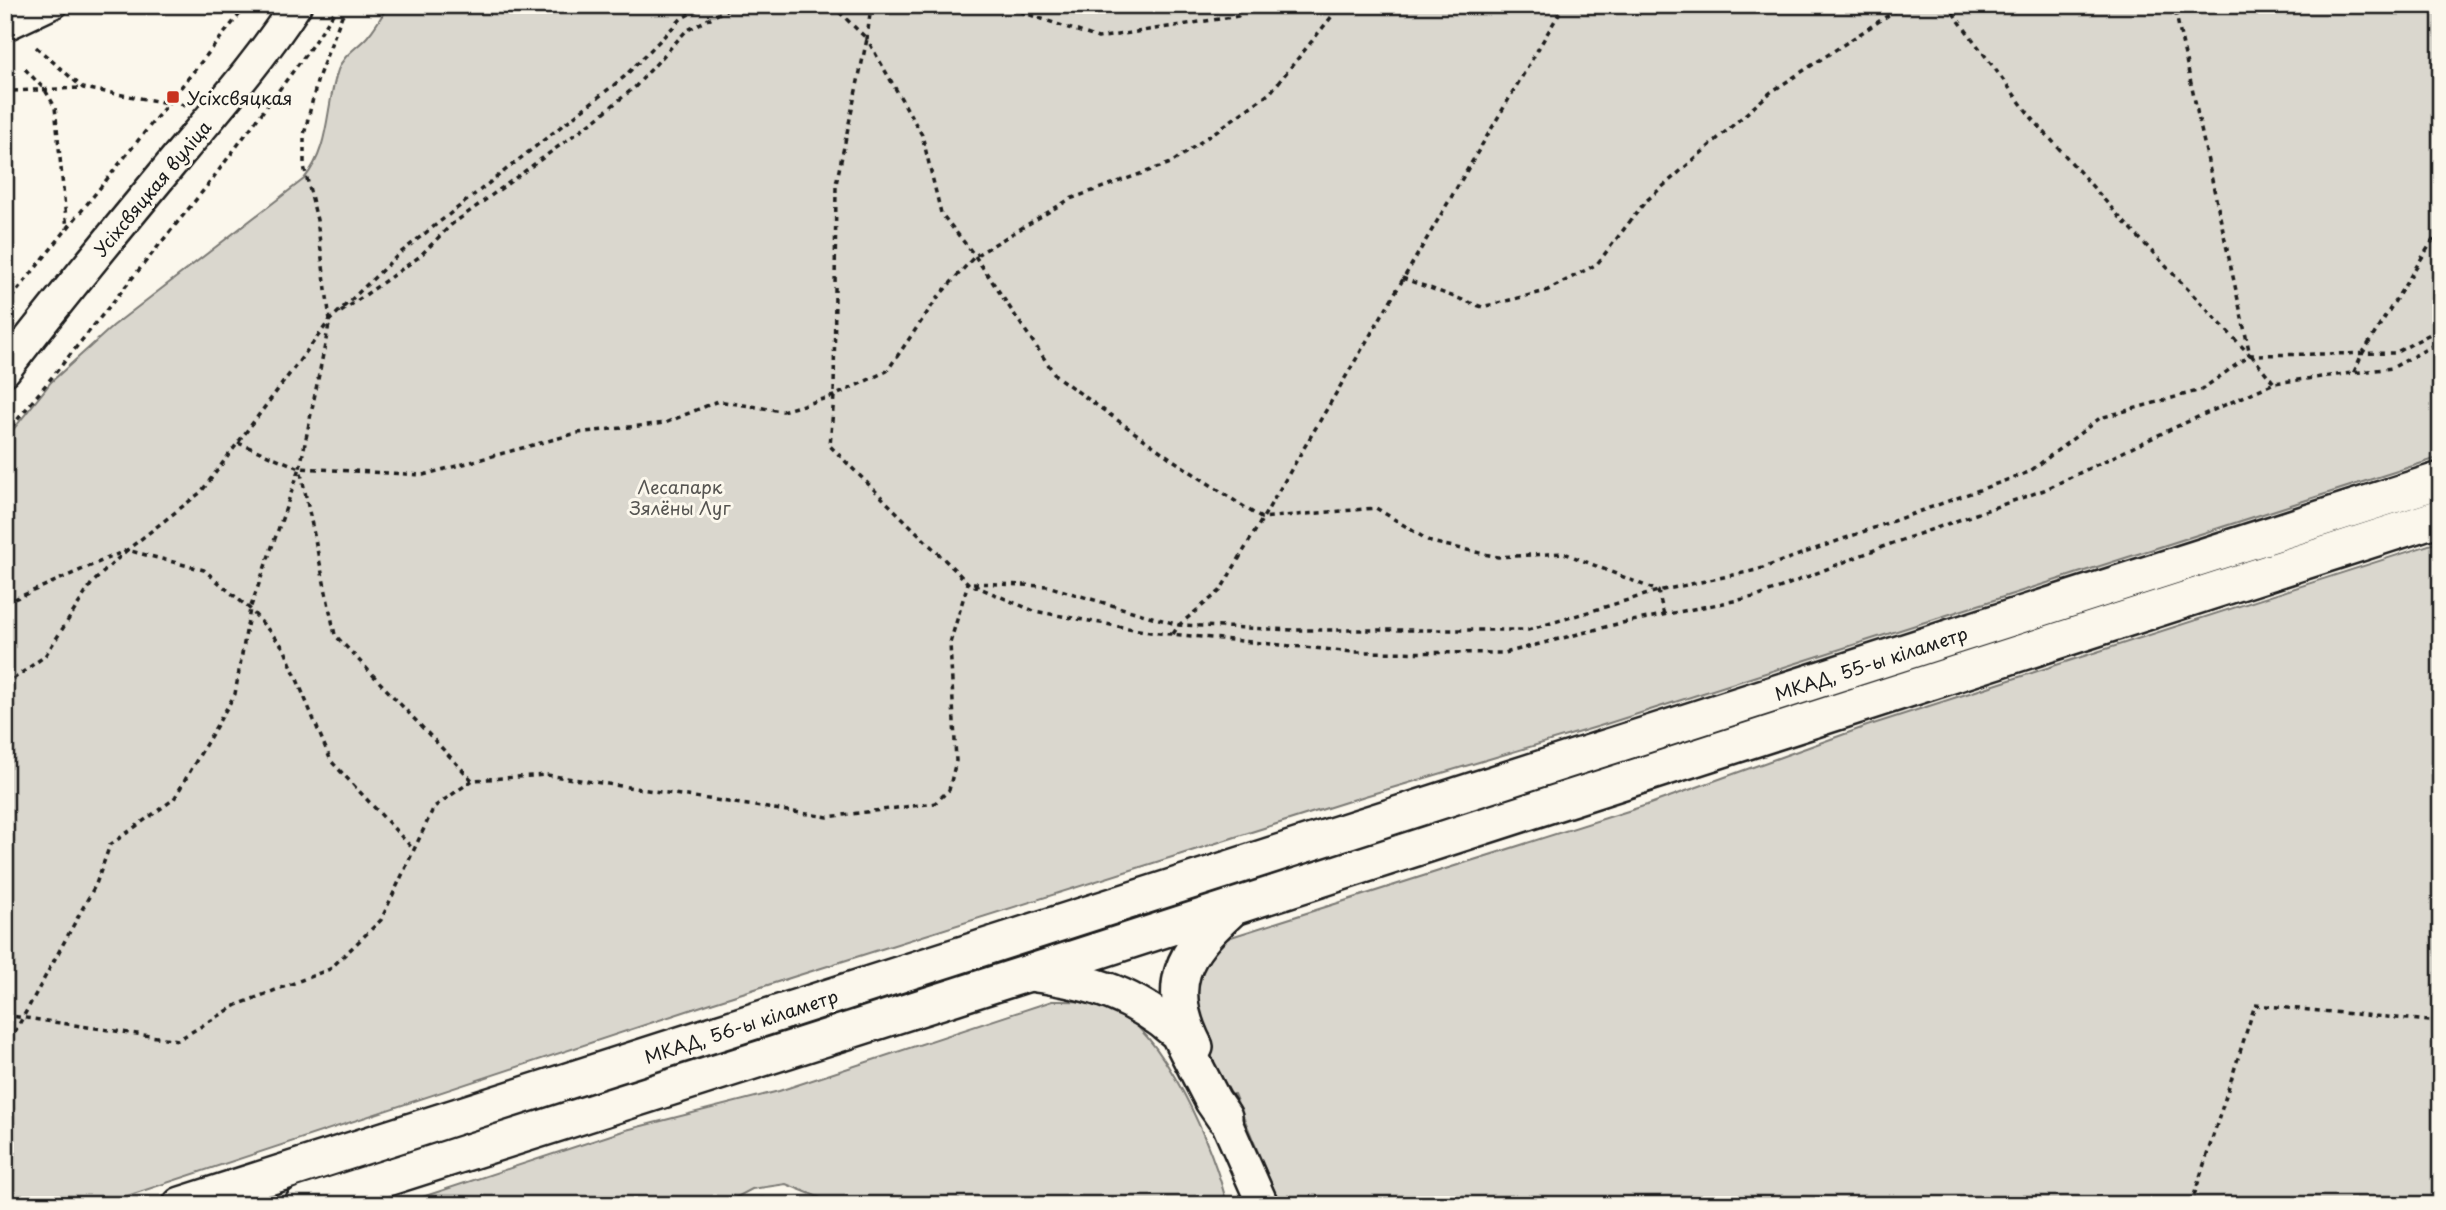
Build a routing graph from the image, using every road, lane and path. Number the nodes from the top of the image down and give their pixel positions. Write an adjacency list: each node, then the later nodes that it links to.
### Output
1 (56, 5): 19 (lane)
2 (228, 5): 18 (path)
3 (247, 5): 18 (path)
4 (296, 5): 37 (main road, Усіхсвяцкая вуліца)
5 (339, 5): 41 (path)
6 (346, 5): 32 (path)
7 (706, 5): 32 (path)
8 (735, 5): 32 (path)
9 (832, 5): 20 (path)
10 (871, 5): 20 (path)
11 (1000, 5): 12 (path)
12 (1246, 5)
13 (1342, 5): 29 (path)
14 (1564, 5): 30 (path)
15 (1904, 5): 30 (path)
16 (1947, 5): 36 (path)
17 (2174, 5): 36 (path)
18 (240, 15): 26 (path)
19 (5, 29)
20 (867, 39): 29 (path); 40 (path)
21 (36, 47): 23 (path)
22 (25, 69): 24 (path)
23 (83, 88): 24 (path); 26 (path)
24 (45, 90): 25 (path); 28 (path)
25 (13, 91)
26 (169, 103): 28 (path)
27 (2441, 227): 35 (path)
28 (67, 229): 31 (path)
29 (975, 256): 40 (path); 46 (path)
30 (1402, 278): 46 (path)
31 (5, 306)
32 (330, 320): 42 (path); 43 (path)
33 (2441, 328): 35 (path)
34 (2441, 341): 38 (path)
35 (2362, 354): 36 (path); 38 (path)
36 (2250, 355): 39 (path); 49 (path)
37 (5, 370)
38 (2354, 373): 39 (path)
39 (2274, 383): 52 (path)
40 (834, 396): 43 (path); 48 (path)
41 (5, 435)
42 (238, 443): 43 (path); 47 (path)
43 (300, 468): 51 (path); 56 (path)
44 (2441, 480): 57 (highway, МКАД, 55-ы кіламетр)
45 (2441, 517): 59 (highway, МКАД, 55-ы кіламетр)
46 (1261, 518): 49 (path); 53 (path)
47 (127, 550): 50 (path); 51 (path); 55 (path)
48 (968, 583): 53 (path); 54 (path); 56 (path)
49 (1658, 591): 52 (path); 53 (path)
50 (5, 603)
51 (250, 609): 58 (path); 63 (path)
52 (1664, 615): 54 (path)
53 (1179, 625): 54 (path)
54 (1173, 634)
55 (5, 685)
56 (472, 780): 58 (path)
57 (1301, 846): 67 (highway, МКАД, 56-ы кіламетр)
58 (414, 851): 63 (path)
59 (1310, 881): 60 (highway, МКАД, 56-ы кіламетр)
60 (1237, 904): 61 (highway, МКАД, 56-ы кіламетр); 66 (highway)
61 (1029, 973): 66 (highway); 68 (highway, МКАД, 56-ы кіламетр)
62 (5, 1015): 63 (path)
63 (22, 1019): 65 (path)
64 (2441, 1022): 74 (path)
65 (5, 1050)
66 (1224, 1117): 73 (main road)
67 (181, 1205)
68 (302, 1205)
69 (565, 1205): 70 (path)
70 (661, 1205)
71 (741, 1205): 72 (path)
72 (835, 1205)
73 (1263, 1205)
74 (2191, 1205)

